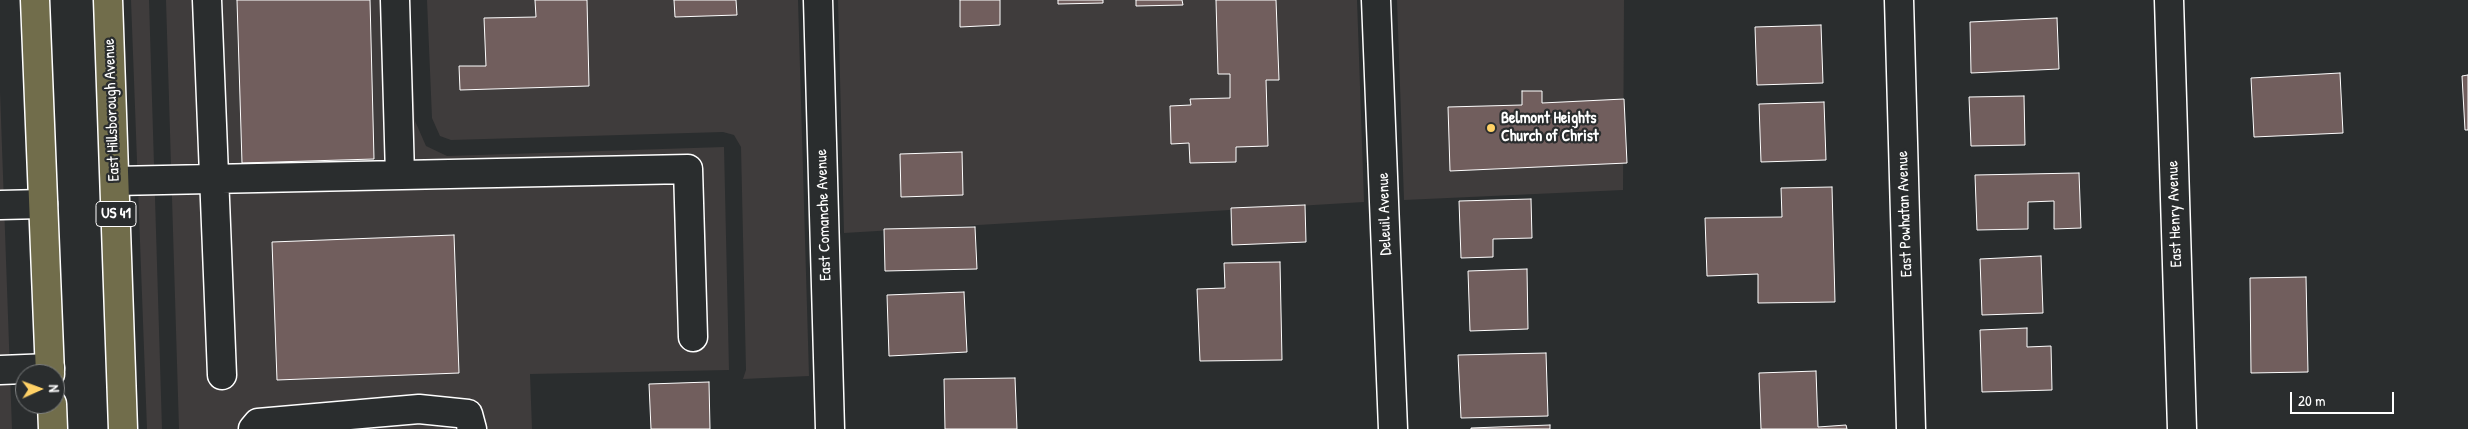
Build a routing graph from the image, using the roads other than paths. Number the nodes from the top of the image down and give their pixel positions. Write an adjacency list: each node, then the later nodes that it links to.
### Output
1 (34, 0): 12 (main road)
2 (108, 0): 11 (main road, East Hillsborough Avenue / US 41)
3 (207, 0): 10 (street)
4 (395, 0): 9 (street)
5 (818, 0): 24 (street, East Comanche Avenue)
6 (1376, 0): 25 (street, Deleuil Avenue)
7 (1899, 0): 26 (street, East Powhatan Avenue)
8 (2169, 0): 27 (street, East Henry Avenue)
9 (400, 175): 10 (street); 14 (street)
10 (214, 179): 11 (street); 18 (street)
11 (114, 181): 21 (main road, East Hillsborough Avenue / US 41)
12 (43, 204): 13 (street); 15 (main road)
13 (0, 205)
14 (693, 336)
15 (50, 364)
16 (0, 370): 17 (street)
17 (15, 370)
18 (222, 375)
19 (52, 414): 20 (main road)
20 (53, 429)
21 (123, 429)
22 (253, 429): 23 (street)
23 (472, 429)
24 (830, 429)
25 (1393, 429)
26 (1910, 429)
27 (2182, 429)

